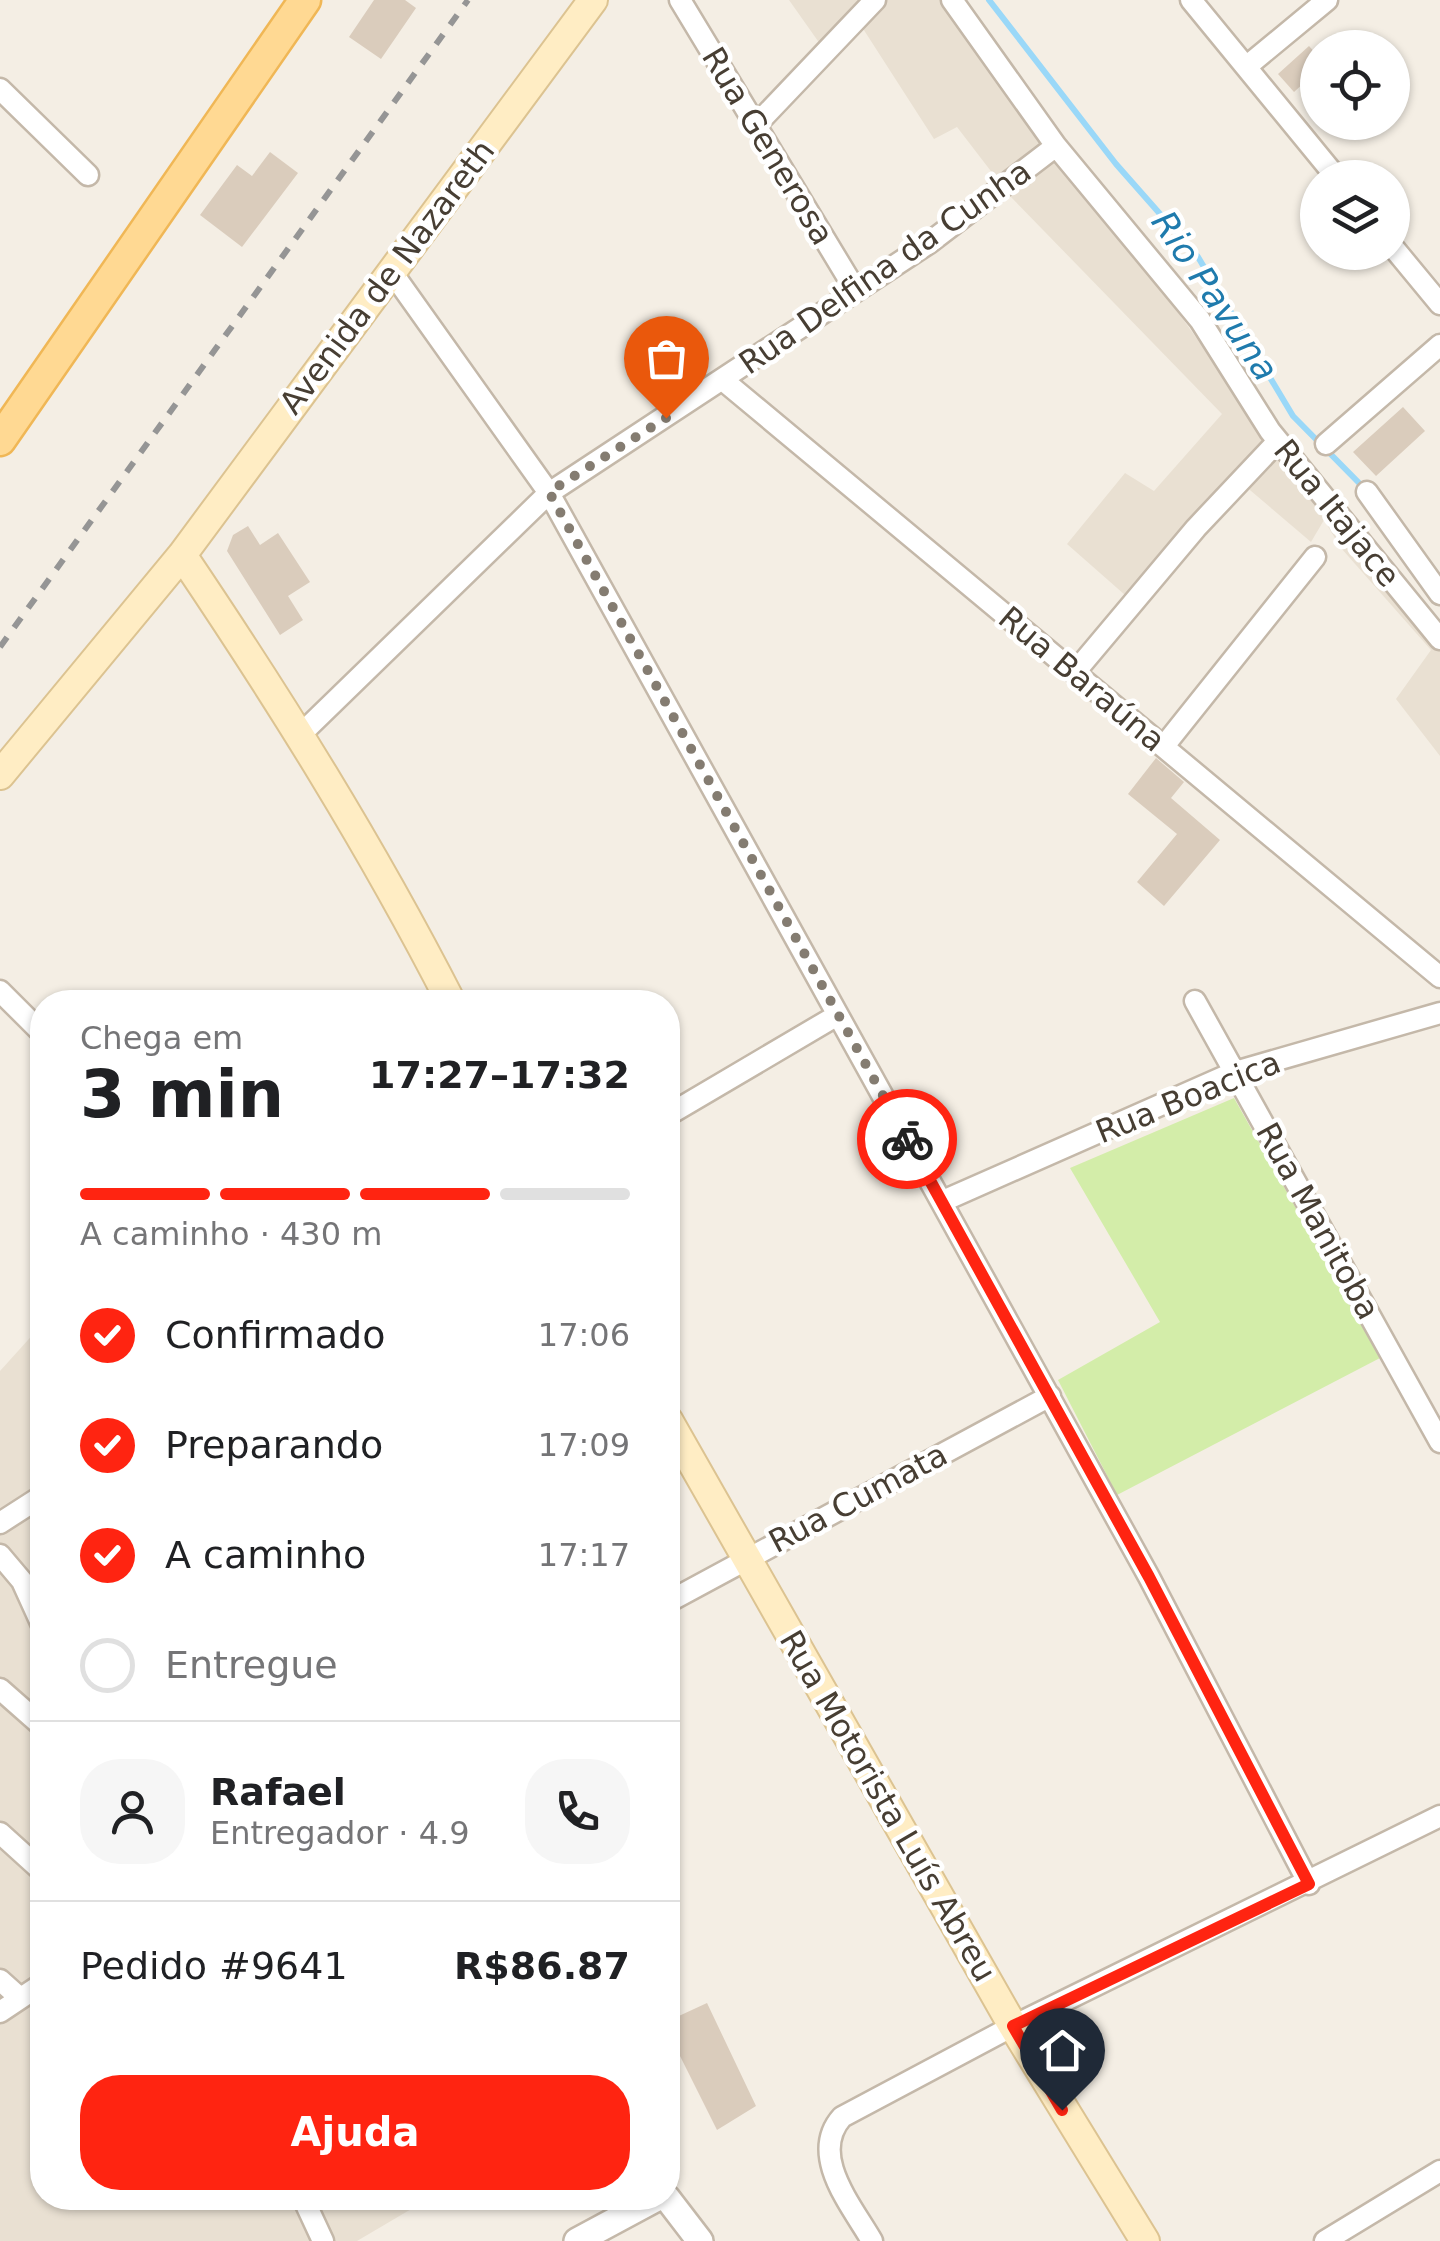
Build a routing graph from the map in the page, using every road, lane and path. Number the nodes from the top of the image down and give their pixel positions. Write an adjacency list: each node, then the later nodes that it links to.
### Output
1 (306, 0): 20 (main road)
2 (592, 0): 15 (main road, Avenida de Nazareth)
3 (680, 0): 10 (street, Rua Generosa)
4 (875, 0): 10 (street)
5 (952, 0): 11 (street, Rua Itajace)
6 (1191, 0): 8 (street)
7 (1327, 0): 8 (street)
8 (1246, 67): 12 (street)
9 (0, 89): 13 (street)
10 (755, 126): 16 (street, Rua Generosa)
11 (1056, 146): 16 (street, Rua Delfina da Cunha); 21 (street, Rua Itajace)
12 (1322, 160)
13 (88, 175)
14 (1410, 268): 17 (street)
15 (391, 272): 23 (street); 25 (main road, Avenida de Nazareth)
16 (856, 291): 19 (street, Rua Delfina da Cunha)
17 (1440, 304)
18 (1440, 345): 22 (street)
19 (724, 381): 23 (street, Rua Delfina da Cunha); 29 (street, Rua Baraúna)
20 (0, 440)
21 (1278, 441): 28 (street, Rua Itajace); 29 (street)
22 (1326, 444)
23 (549, 492): 30 (street, Rua Delfina da Cunha); 38 (street)
24 (1367, 492): 27 (street, Rua Itajace)
25 (182, 555): 30 (main road); 32 (main road, Avenida de Nazareth)
26 (1316, 557): 31 (street)
27 (1440, 594)
28 (1440, 639)
29 (1075, 672): 31 (street, Rua Baraúna)
30 (302, 733): 34 (main road)
31 (1164, 746): 33 (street, Rua Baraúna)
32 (0, 775)
33 (1440, 978)
34 (445, 990)
35 (0, 991): 39 (street)
36 (1195, 1001): 40 (street, Rua Manitoba)
37 (1440, 1014): 40 (street, Rua Boacica)
38 (836, 1016): 41 (street); 42 (street)
39 (30, 1022)
40 (1235, 1072): 42 (street, Rua Boacica); 45 (street, Rua Manitoba)
41 (680, 1108)
42 (943, 1200): 43 (street)
43 (1050, 1396): 49 (street, Rua Cumata); 57 (street)
44 (680, 1441): 49 (main road, Rua Motorista Luís Abreu)
45 (1440, 1442)
46 (30, 1503): 47 (street)
47 (0, 1522)
48 (0, 1555): 51 (street)
49 (746, 1557): 50 (street, Rua Cumata); 62 (main road, Rua Motorista Luís Abreu)
50 (680, 1595)
51 (30, 1599)
52 (0, 1690): 53 (street)
53 (30, 1716)
54 (1440, 1816): 57 (street)
55 (0, 1833): 56 (street)
56 (30, 1860)
57 (1309, 1884): 62 (street)
58 (0, 1980): 60 (street)
59 (30, 1992): 60 (street)
60 (20, 1998): 61 (street)
61 (0, 2012)
62 (1013, 2026): 70 (street); 71 (main road, Rua Motorista Luís Abreu)
63 (1440, 2170): 72 (street)
64 (309, 2210): 67 (street)
65 (635, 2210): 68 (street)
66 (676, 2210): 69 (street)
67 (323, 2241)
68 (578, 2241)
69 (700, 2241)
70 (872, 2241)
71 (1144, 2241)
72 (1325, 2241)

